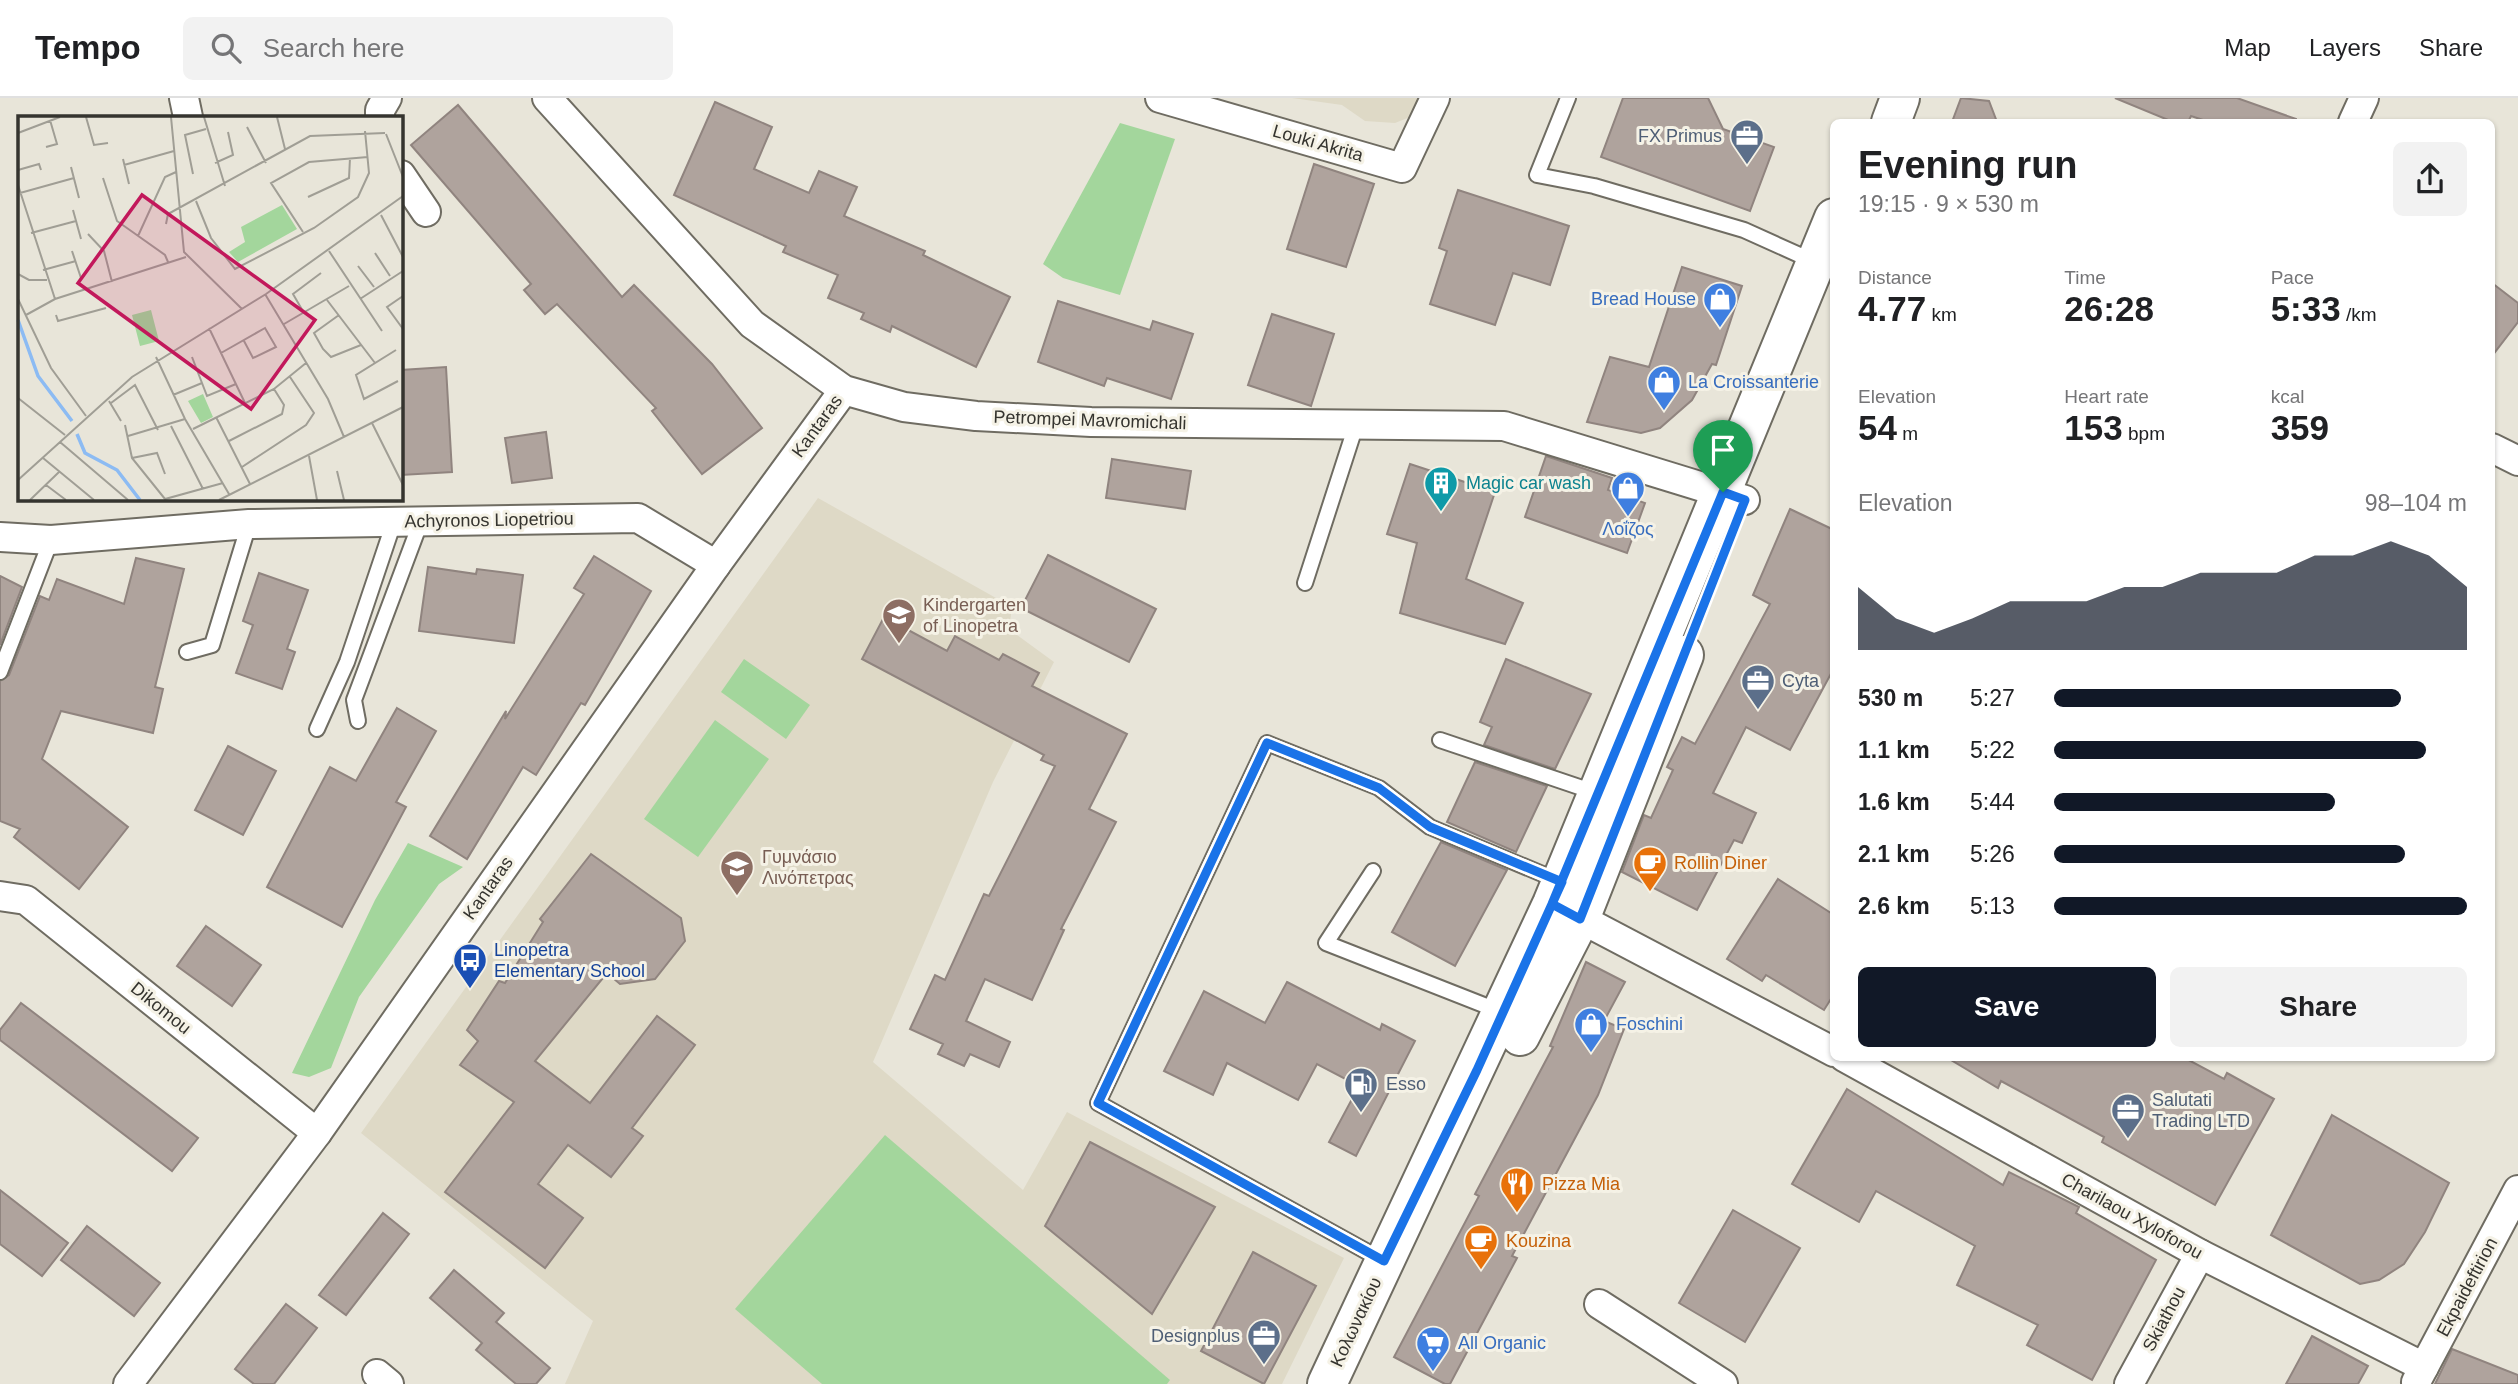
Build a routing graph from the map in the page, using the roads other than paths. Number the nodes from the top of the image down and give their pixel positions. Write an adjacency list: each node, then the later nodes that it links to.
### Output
1 (184, 98): 9 (street)
2 (387, 98): 10 (street)
3 (547, 98): 17 (street, Petrompei Mavromichali)
4 (1160, 98): 5 (street, Louki Akrita)
5 (1435, 98)
6 (1568, 98): 16 (lane)
7 (1878, 98): 11 (main road)
8 (1900, 98): 12 (main road)
9 (188, 116)
10 (380, 116)
11 (1871, 119)
12 (1892, 119)
13 (402, 176): 14 (street)
14 (426, 212)
15 (1830, 240): 16 (main road, Κολωνακίου)
16 (1825, 267): 21 (main road, Κολωνακίου)
17 (844, 390): 18 (street, Petrompei Mavromichali); 26 (street, Kantaras)
18 (1357, 422): 21 (street, Petrompei Mavromichali); 27 (lane)
19 (2495, 450): 20 (street)
20 (2518, 461)
21 (1734, 496): 33 (main road, Κολωνακίου); 36 (main road, Κολωνακίου)
22 (247, 511): 23 (street, Achyronos Liopetriou); 25 (street, Achyronos Liopetriou); 28 (lane)
23 (407, 522): 26 (street, Achyronos Liopetriou); 30 (lane); 31 (lane)
24 (0, 537): 25 (street, Achyronos Liopetriou)
25 (51, 540): 29 (lane)
26 (716, 565): 40 (street, Kantaras)
27 (1305, 583)
28 (187, 652)
29 (0, 672)
30 (358, 721)
31 (317, 729)
32 (1440, 740): 33 (lane)
33 (1598, 794): 36 (main road, Κολωνακίου)
34 (1373, 871): 37 (lane)
35 (0, 896): 40 (street, Dikomou)
36 (1565, 902): 37 (main road, Κολωνακίου); 38 (street, Charilaou Xyloforou); 43 (lane); 48 (main road, Κολωνακίου)
37 (1504, 1013): 43 (main road, Κολωνακίου)
38 (1830, 1048)
39 (1853, 1061): 42 (street, Charilaou Xyloforou)
40 (317, 1133): 46 (street, Kantaras)
41 (2518, 1190): 45 (street, Ekpaideftirion)
42 (2200, 1254): 45 (street, Charilaou Xyloforou); 50 (street, Skiathou)
43 (1384, 1261): 47 (main road, Κολωνακίου)
44 (1600, 1304): 49 (street)
45 (2419, 1376)
46 (128, 1384)
47 (1327, 1384)
48 (1354, 1384)
49 (1723, 1384)
50 (2129, 1384)

